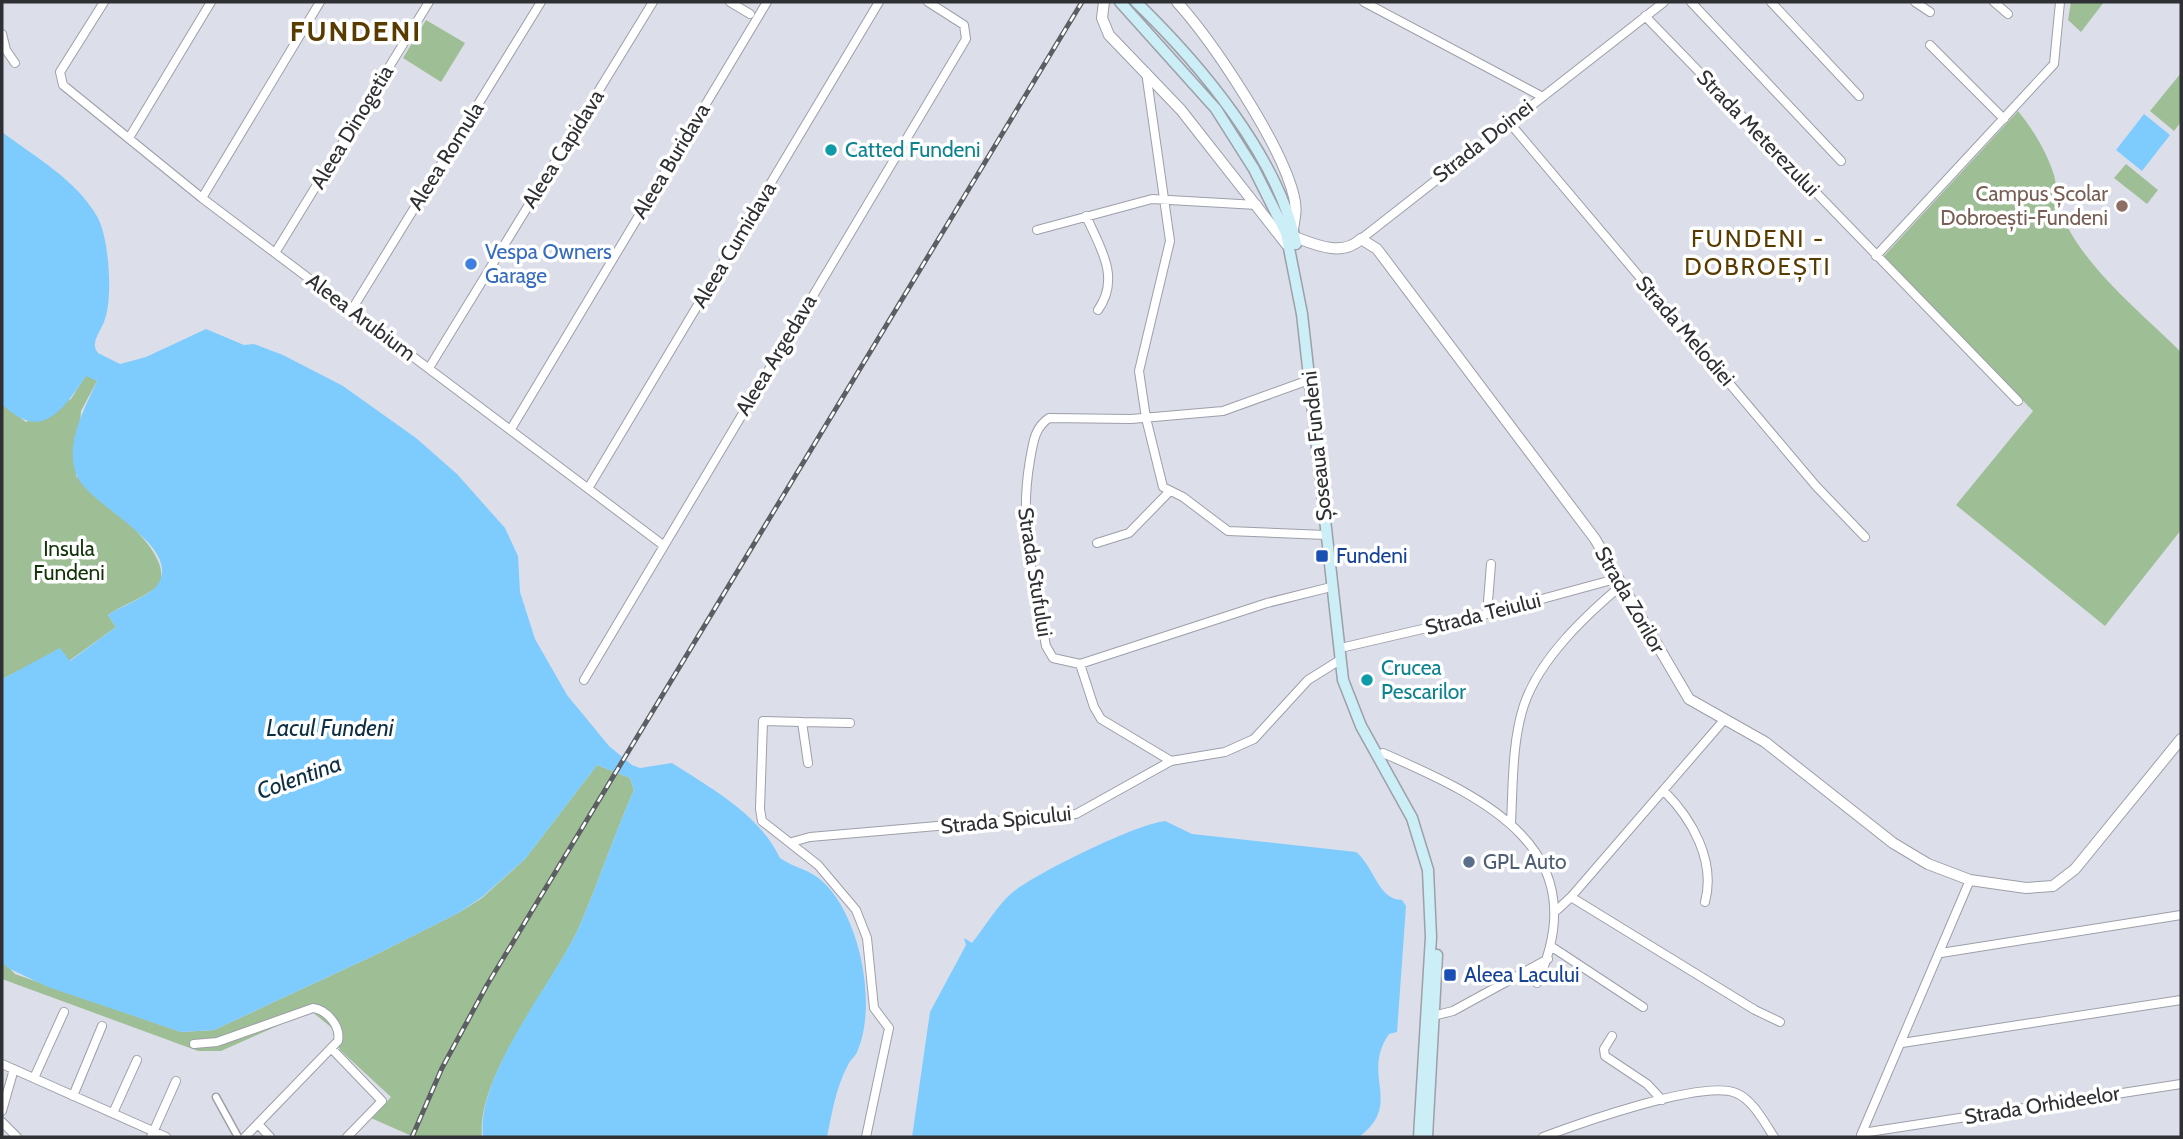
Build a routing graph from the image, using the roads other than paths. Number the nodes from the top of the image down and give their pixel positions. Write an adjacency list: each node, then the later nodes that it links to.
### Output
1 (104, 2): 34 (street, Aleea Arubium)
2 (211, 2): 34 (street)
3 (320, 2): 36 (street)
4 (429, 2): 45 (street, Aleea Dinogetia)
5 (541, 2): 48 (street, Aleea Romula)
6 (653, 2): 49 (street, Aleea Capidava)
7 (730, 2): 23 (street)
8 (767, 2): 53 (street, Aleea Buridava)
9 (879, 2): 54 (street, Aleea Cumidava)
10 (928, 2): 59 (street, Aleea Argedava)
11 (1104, 2): 29 (street)
12 (1120, 2): 38 (main road, Șoseaua Fundeni)
13 (1136, 2): 38 (main road, Șoseaua Fundeni)
14 (1177, 2): 42 (street, Șoseaua Fundeni)
15 (1364, 2): 30 (street)
16 (1663, 2): 25 (street, Strada Doinei)
17 (1691, 2): 35 (street)
18 (1771, 2): 31 (street)
19 (1915, 2): 22 (street)
20 (1994, 2): 24 (street)
21 (2060, 2): 32 (street)
22 (1930, 12)
23 (750, 14)
24 (2008, 14)
25 (1645, 16): 30 (street, Strada Doinei); 46 (street, Strada Meterezului)
26 (2, 34): 28 (street)
27 (1930, 45): 32 (street)
28 (15, 63)
29 (1146, 72): 37 (street); 39 (street)
30 (1541, 96): 33 (street, Strada Doinei)
31 (1858, 96)
32 (2004, 119): 46 (street)
33 (1508, 121): 43 (street, Strada Doinei); 57 (street, Strada Melodiei)
34 (129, 138): 36 (street, Aleea Arubium)
35 (1841, 161)
36 (202, 198): 45 (street, Aleea Arubium)
37 (1166, 198): 39 (street); 40 (street); 52 (street)
38 (1276, 200): 42 (main road, Șoseaua Fundeni); 44 (main road, Șoseaua Fundeni)
39 (1258, 205): 44 (street)
40 (1086, 216): 41 (street); 47 (street)
41 (1037, 230)
42 (1294, 233): 43 (street, Strada Doinei); 64 (main road, Șoseaua Fundeni)
43 (1361, 239): 61 (street, Strada Zorilor)
44 (1292, 252): 50 (main road, Șoseaua Fundeni)
45 (275, 253): 48 (street, Aleea Arubium)
46 (1876, 256): 51 (street, Strada Meterezului)
47 (1098, 310)
48 (351, 311): 49 (street, Aleea Arubium)
49 (429, 368): 53 (street, Aleea Arubium)
50 (1309, 380): 52 (street); 56 (main road, Șoseaua Fundeni)
51 (2018, 401)
52 (1146, 418): 55 (street); 66 (street, Strada Stufului)
53 (511, 429): 54 (street, Aleea Arubium)
54 (589, 487): 59 (street, Aleea Arubium)
55 (1169, 492): 56 (street); 58 (street)
56 (1326, 535): 62 (main road, Șoseaua Fundeni)
57 (1865, 537)
58 (1097, 543)
59 (663, 545): 67 (street, Aleea Argedava)
60 (1491, 564): 63 (street)
61 (1621, 581): 63 (street, Strada Teiului); 68 (street, Strada Zorilor); 76 (street)
62 (1331, 587): 65 (main road, Șoseaua Fundeni); 66 (street)
63 (1488, 614): 64 (street, Strada Teiului)
64 (1345, 647): 72 (main road, Șoseaua Fundeni)
65 (1340, 660): 73 (street, Strada Spicului); 90 (main road, Șoseaua Fundeni)
66 (1080, 664): 73 (street)
67 (584, 680)
68 (1724, 720): 75 (street); 78 (street, Strada Zorilor)
69 (802, 722): 70 (street); 74 (street); 77 (street)
70 (850, 723)
71 (2181, 739): 78 (street, Strada Zorilor)
72 (1383, 753): 76 (street); 90 (main road, Șoseaua Fundeni)
73 (1171, 761): 77 (street, Strada Spicului)
74 (808, 763)
75 (1664, 791): 79 (street); 80 (street)
76 (1511, 823): 81 (street)
77 (792, 842): 118 (street)
78 (1970, 880): 84 (street)
79 (1571, 897): 81 (street); 91 (street)
80 (1705, 902)
81 (1557, 910): 83 (street)
82 (2181, 915): 84 (street)
83 (1552, 947): 85 (street); 88 (street)
84 (1941, 953): 94 (street)
85 (1548, 959): 86 (street); 90 (street)
86 (1537, 983)
87 (2181, 1000): 94 (street)
88 (1643, 1007)
89 (64, 1012): 100 (street)
90 (1430, 1017): 119 (main road, Șoseaua Fundeni); 120 (main road, Șoseaua Fundeni)
91 (1780, 1021)
92 (102, 1026): 103 (street)
93 (1612, 1036): 105 (street)
94 (1902, 1043): 111 (street)
95 (194, 1044): 96 (street)
96 (331, 1048): 109 (street); 117 (street)
97 (137, 1060): 107 (street)
98 (2, 1064): 99 (street)
99 (14, 1069): 100 (street); 106 (street)
100 (34, 1078): 103 (street)
101 (176, 1081): 110 (street)
102 (2181, 1084): 111 (street, Strada Orhideelor)
103 (73, 1096): 107 (street)
104 (216, 1097): 114 (street)
105 (1662, 1100): 121 (street); 122 (street)
106 (2, 1111)
107 (113, 1113): 110 (street)
108 (2, 1122): 112 (street)
109 (258, 1124): 115 (street); 116 (street)
110 (153, 1134): 113 (street)
111 (1861, 1135)
112 (17, 1137)
113 (166, 1137)
114 (238, 1137)
115 (245, 1137)
116 (270, 1137)
117 (347, 1137)
118 (866, 1137)
119 (1419, 1137)
120 (1427, 1137)
121 (1543, 1137)
122 (1774, 1137)

